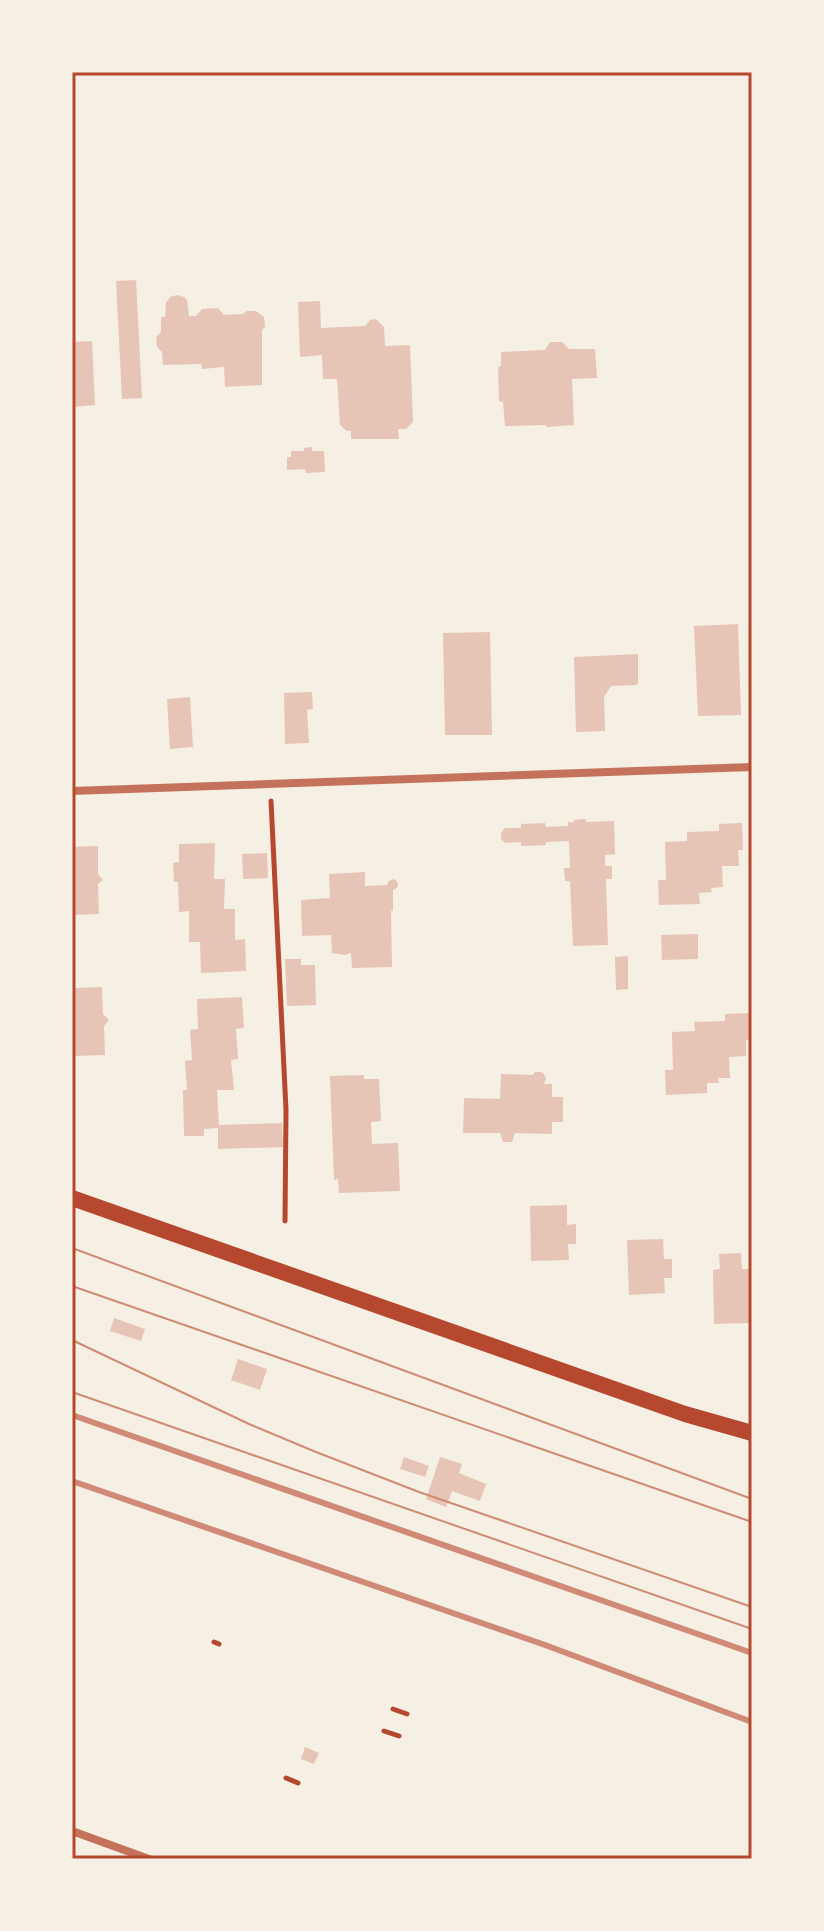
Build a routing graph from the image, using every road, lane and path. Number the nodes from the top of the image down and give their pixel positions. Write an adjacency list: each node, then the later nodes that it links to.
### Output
1 (752, 767): 2 (street)
2 (270, 784): 3 (street); 5 (path)
3 (72, 791)
4 (72, 1198): 6 (main road)
5 (285, 1221)
6 (752, 1433)
7 (393, 1709): 8 (path)
8 (407, 1714)
9 (384, 1731): 10 (path)
10 (399, 1736)
11 (286, 1778): 12 (path)
12 (298, 1783)
13 (72, 1831): 14 (street)
14 (149, 1859)

